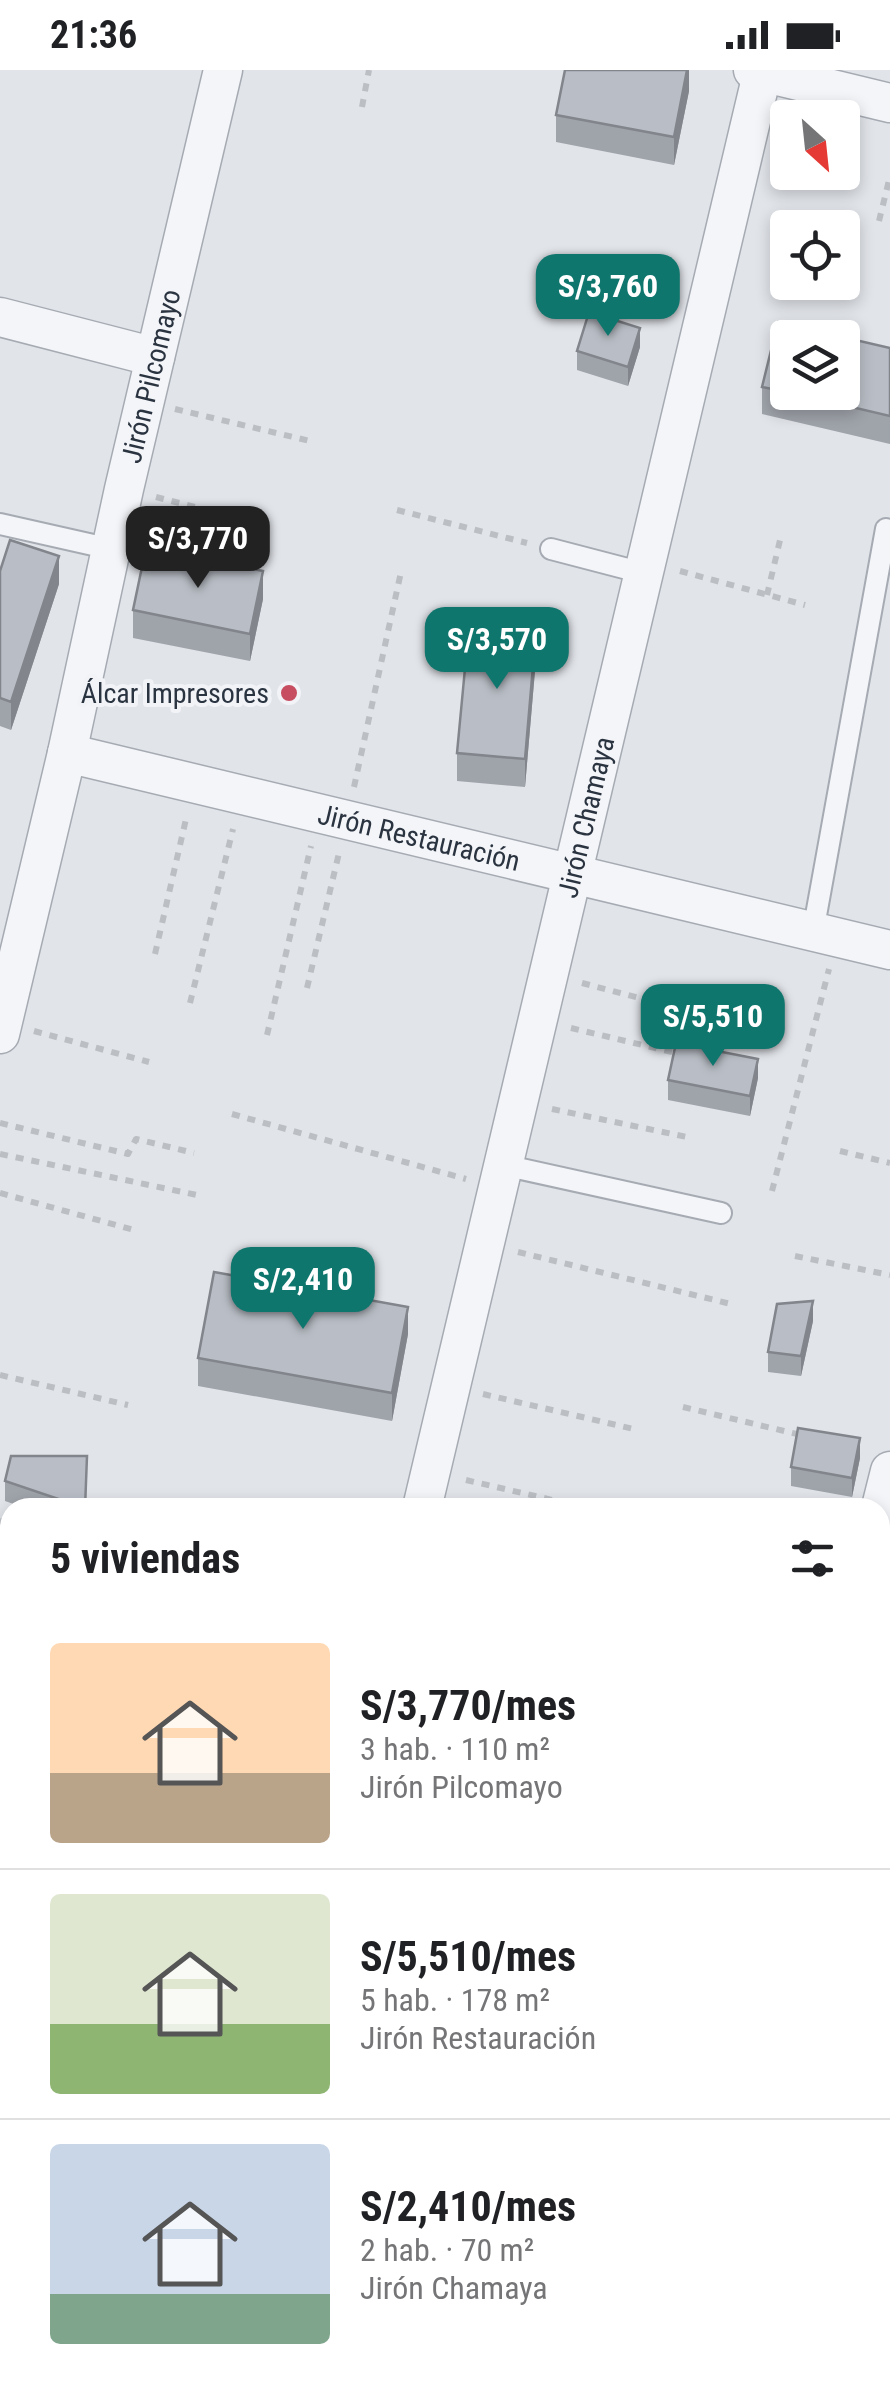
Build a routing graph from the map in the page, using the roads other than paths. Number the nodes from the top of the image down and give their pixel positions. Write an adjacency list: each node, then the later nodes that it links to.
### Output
1 (223, 70): 5 (street, Jirón Pilcomayo)
2 (759, 71): 3 (street); 10 (street, Jirón Chamaya)
3 (890, 103)
4 (0, 318): 5 (street)
5 (155, 358): 8 (street, Jirón Pilcomayo)
6 (0, 524): 8 (lane)
7 (886, 530): 13 (lane)
8 (111, 549): 11 (street, Jirón Pilcomayo)
9 (551, 549): 10 (lane)
10 (645, 568): 12 (street, Jirón Chamaya)
11 (67, 753): 12 (street, Jirón Restauración); 15 (street, Jirón Pilcomayo)
12 (572, 874): 13 (street, Jirón Restauración); 16 (street, Jirón Chamaya)
13 (825, 935): 14 (street, Jirón Restauración)
14 (890, 950)
15 (1, 1028)
16 (500, 1176): 17 (lane); 19 (street, Jirón Chamaya)
17 (721, 1213)
18 (890, 1471): 20 (street)
19 (427, 1490)
20 (883, 1498)

